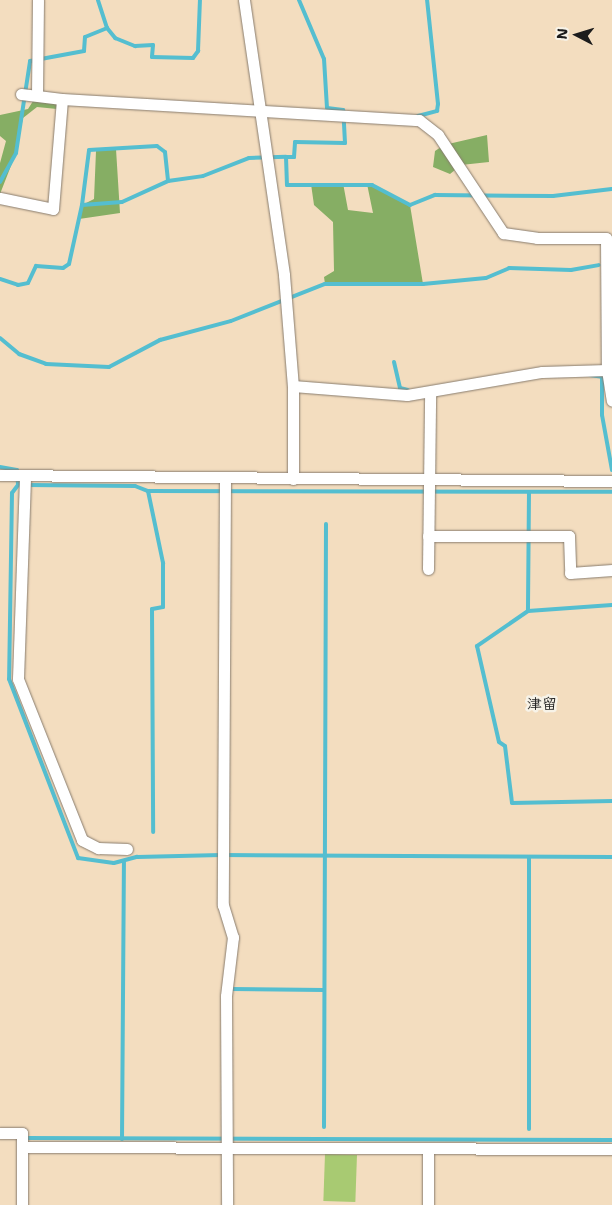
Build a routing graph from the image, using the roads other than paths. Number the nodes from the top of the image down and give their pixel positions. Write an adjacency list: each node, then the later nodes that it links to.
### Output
1 (38, 0): 3 (street)
2 (244, 0): 4 (street)
3 (62, 99): 4 (street); 5 (street)
4 (262, 109): 6 (street); 7 (street)
5 (0, 198)
6 (607, 370): 8 (street); 9 (street)
7 (293, 386): 8 (street); 11 (street)
8 (432, 391): 15 (street)
9 (612, 401)
10 (0, 475): 13 (street)
11 (293, 479): 12 (street); 15 (street)
12 (225, 480): 13 (street); 22 (street)
13 (21, 481): 19 (street)
14 (612, 481): 15 (street)
15 (429, 483): 16 (street)
16 (428, 536): 17 (street); 18 (street)
17 (428, 569)
18 (612, 570)
19 (123, 848)
20 (0, 1133): 21 (street)
21 (22, 1141): 22 (street); 25 (street)
22 (226, 1142): 23 (street); 26 (street)
23 (428, 1149): 24 (street); 27 (street)
24 (612, 1149)
25 (22, 1205)
26 (227, 1205)
27 (428, 1205)

